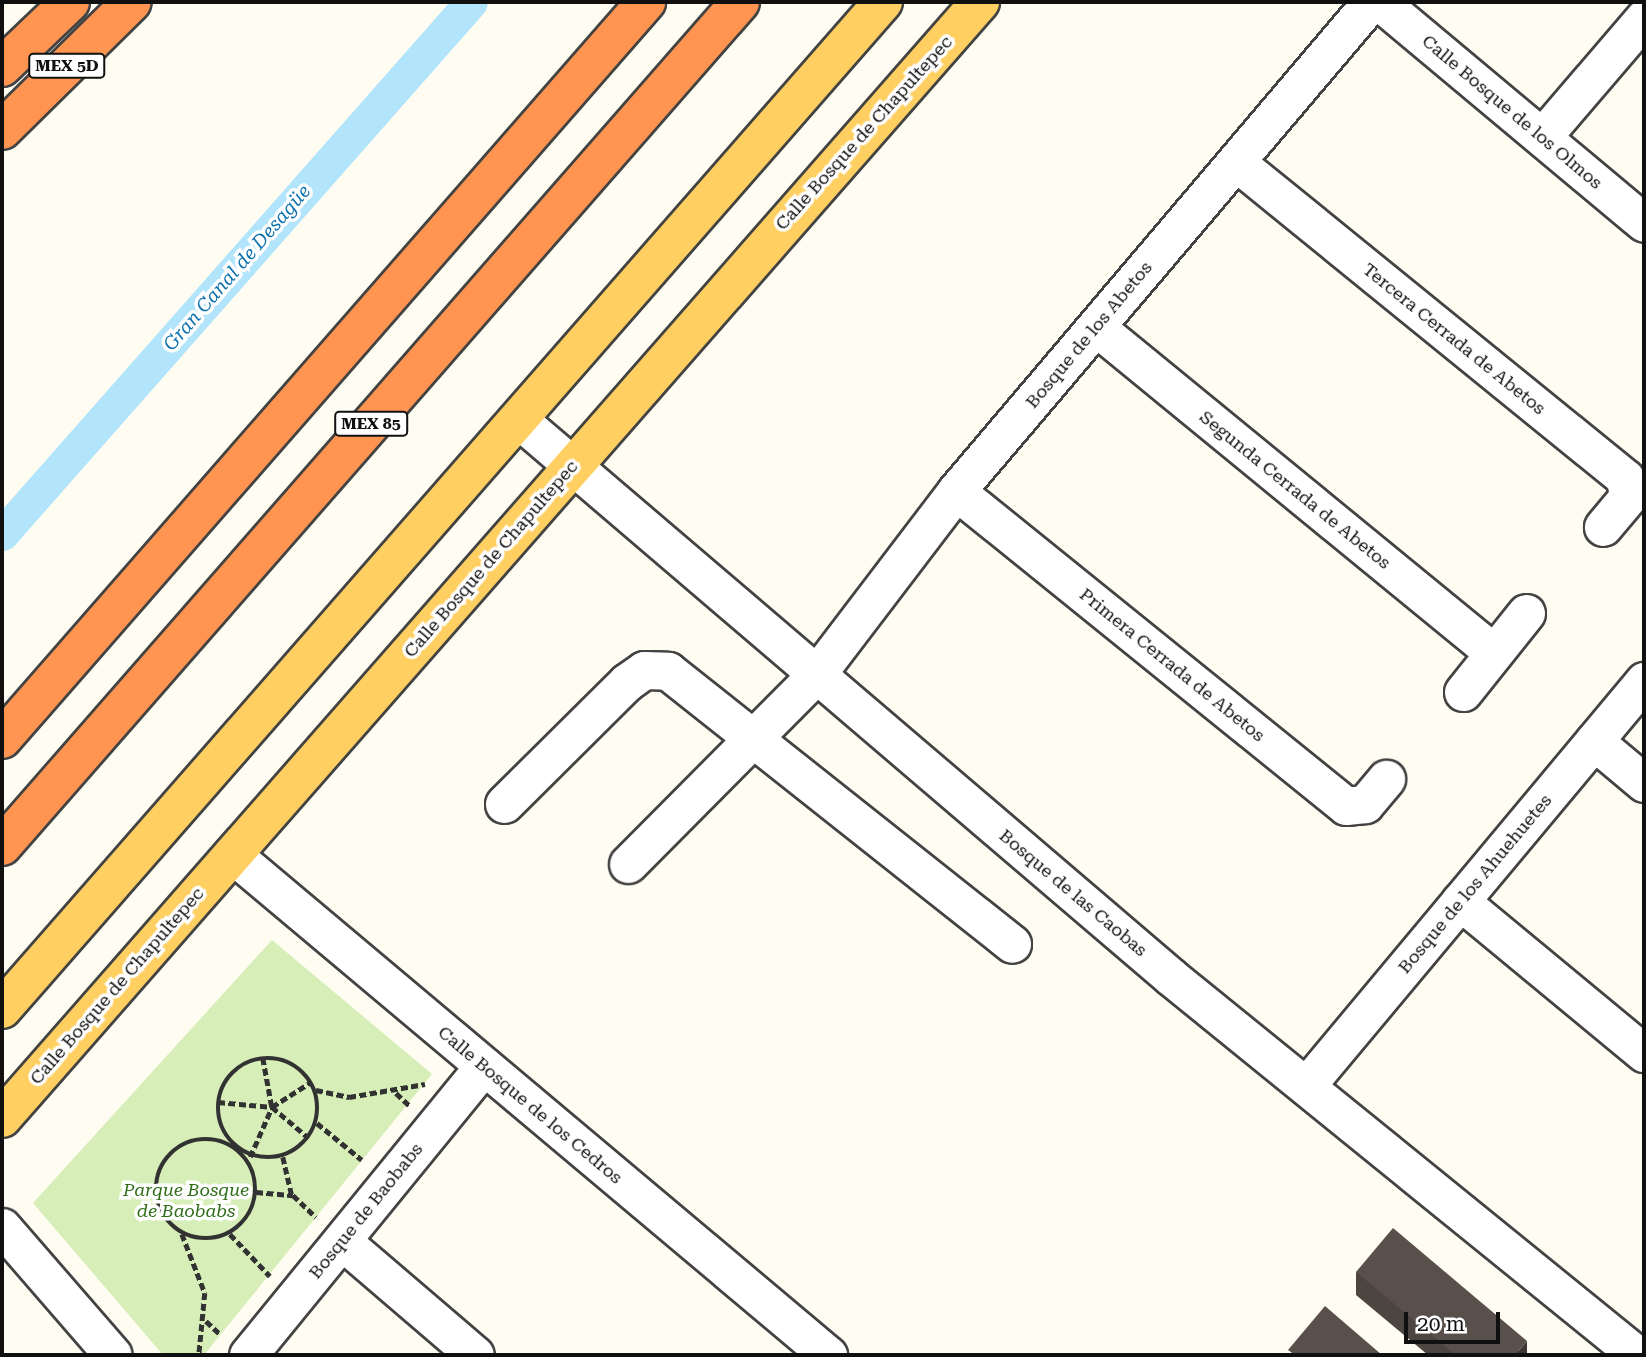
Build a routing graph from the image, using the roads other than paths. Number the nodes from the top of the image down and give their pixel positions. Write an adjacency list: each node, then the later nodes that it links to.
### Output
1 (70, 2): 10 (highway, MEX 5D)
2 (132, 2): 11 (highway, MEX 5D)
3 (646, 2): 25 (highway)
4 (740, 2): 31 (highway, MEX 85)
5 (883, 2): 16 (main road)
6 (980, 2): 17 (main road, Calle Bosque de Chapultepec)
7 (1371, 2): 13 (street, Bosque de los Abetos)
8 (1380, 2): 12 (street, Calle Bosque de los Olmos)
9 (1644, 18): 12 (street)
10 (2, 67)
11 (2, 130)
12 (1542, 137): 14 (street, Calle Bosque de los Olmos)
13 (1236, 162): 15 (street, Bosque de los Abetos); 19 (street, Tercera Cerrada de Abetos)
14 (1644, 223)
15 (1096, 327): 18 (street, Bosque de los Abetos); 21 (street, Segunda Cerrada de Abetos)
16 (518, 419): 17 (street, Bosque de las Caobas); 36 (main road)
17 (571, 467): 22 (street, Bosque de las Caobas); 32 (main road, Calle Bosque de Chapultepec)
18 (956, 491): 22 (street, Bosque de los Abetos); 28 (street, Primera Cerrada de Abetos)
19 (1603, 527)
20 (1526, 613): 21 (street)
21 (1494, 653): 24 (street)
22 (816, 675): 27 (street, Bosque de los Abetos); 39 (street, Bosque de las Caobas)
23 (1644, 681): 26 (street, Bosque de los Ahuehuetes)
24 (1463, 691)
25 (2, 739)
26 (1594, 741): 29 (street); 34 (street, Bosque de los Ahuehuetes)
27 (756, 742): 30 (street); 33 (street, Bosque de los Abetos); 35 (street)
28 (1386, 779)
29 (1644, 783)
30 (504, 804)
31 (2, 846)
32 (232, 854): 38 (street, Calle Bosque de los Cedros); 40 (main road, Calle Bosque de Chapultepec)
33 (628, 864)
34 (1460, 901): 37 (street); 39 (street, Bosque de los Ahuehuetes)
35 (1012, 944)
36 (2, 1009)
37 (1644, 1054)
38 (484, 1066): 42 (street, Bosque de Baobabs); 46 (street, Calle Bosque de los Cedros)
39 (1306, 1086): 47 (street, Bosque de las Caobas)
40 (2, 1118)
41 (2, 1227): 43 (street)
42 (342, 1241): 44 (street, Bosque de Baobabs); 45 (street)
43 (113, 1355)
44 (248, 1355)
45 (475, 1355)
46 (828, 1355)
47 (1637, 1355)

